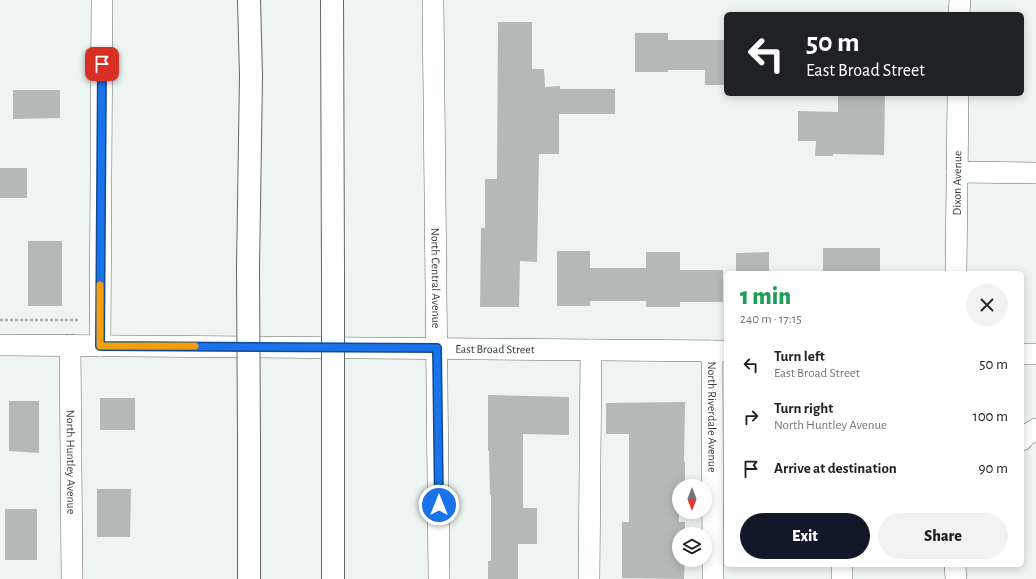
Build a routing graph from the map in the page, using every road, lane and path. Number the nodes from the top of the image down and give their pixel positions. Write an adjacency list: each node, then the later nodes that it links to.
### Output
1 (102, 0): 12 (street)
2 (249, 0): 26 (highway, bridge)
3 (332, 0): 27 (highway, bridge)
4 (433, 0): 16 (street, North Central Avenue)
5 (960, 0): 6 (street)
6 (959, 12)
7 (958, 96): 8 (street, Dixon Avenue)
8 (957, 172): 9 (street); 10 (street, Dixon Avenue)
9 (1036, 173)
10 (956, 271)
11 (0, 320): 12 (path)
12 (100, 320): 15 (street)
13 (0, 345): 14 (street, East Broad Street)
14 (70, 345): 15 (street, East Broad Street); 25 (street, North Huntley Avenue)
15 (100, 346): 16 (street, East Broad Street)
16 (437, 348): 17 (street, East Broad Street); 28 (street, North Central Avenue)
17 (591, 350): 18 (street, East Broad Street); 29 (street)
18 (719, 351): 30 (street, North Riverdale Avenue)
19 (1024, 354): 20 (street)
20 (1036, 354)
21 (1036, 429): 22 (street)
22 (1024, 437)
23 (842, 567): 31 (street)
24 (956, 567): 32 (street)
25 (72, 579)
26 (249, 579)
27 (333, 579)
28 (439, 579)
29 (589, 579)
30 (713, 579)
31 (842, 579)
32 (956, 579)

